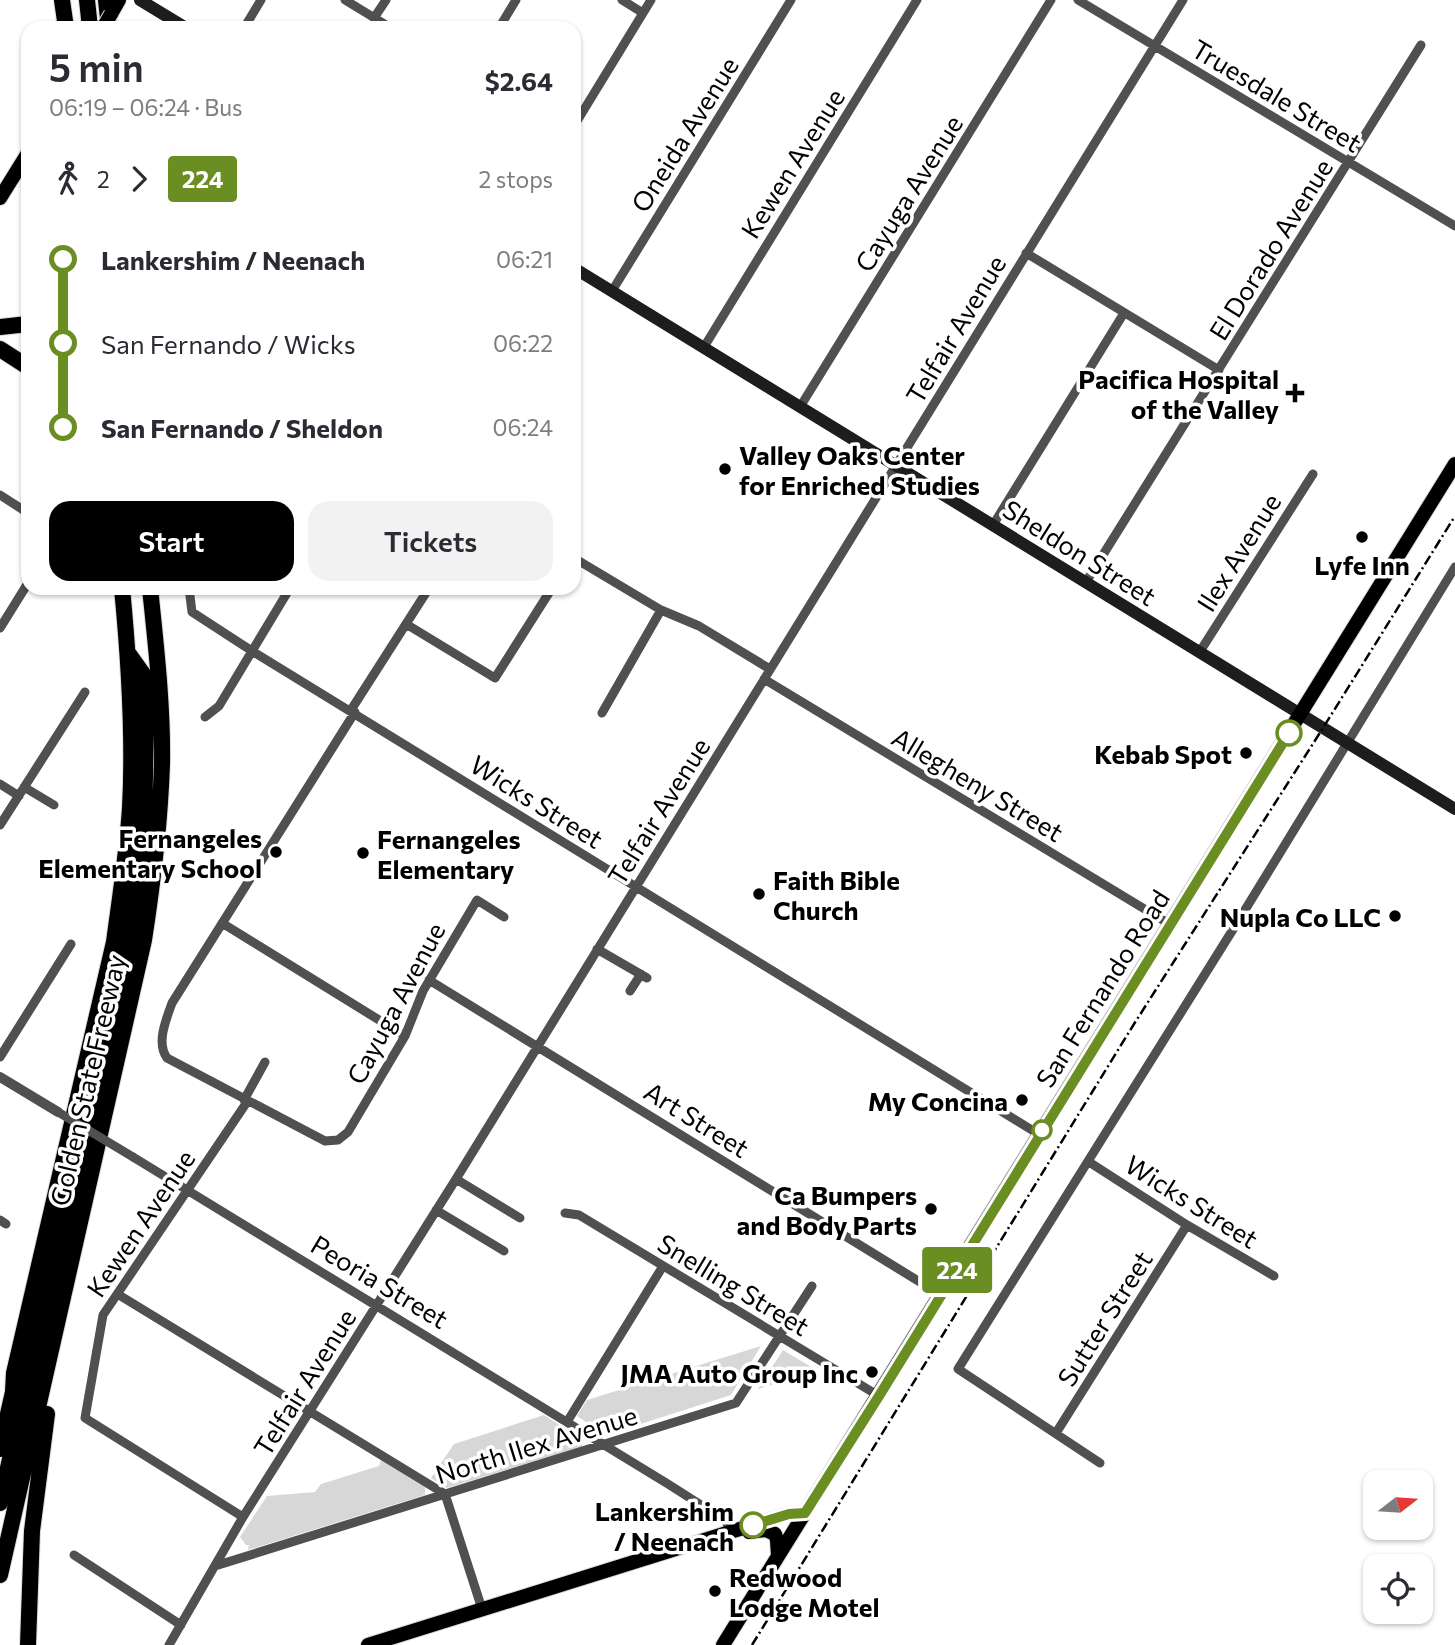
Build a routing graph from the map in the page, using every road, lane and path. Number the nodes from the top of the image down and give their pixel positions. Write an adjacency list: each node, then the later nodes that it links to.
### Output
1 (62, 0): 19 (highway)
2 (87, 0): 20 (highway)
3 (119, 0): 17 (main road)
4 (140, 0): 21 (main road)
5 (261, 0): 22 (street)
6 (345, 0): 18 (street)
7 (386, 0): 18 (street)
8 (516, 0): 24 (street)
9 (622, 0): 16 (street)
10 (651, 0): 16 (street)
11 (791, 0): 34 (street, Oneida Avenue)
12 (917, 0): 38 (street, Kewen Avenue)
13 (1051, 0): 42 (street, Cayuga Avenue)
14 (1078, 0): 26 (street, Truesdale Street)
15 (1183, 0): 26 (street, Telfair Avenue)
16 (643, 13): 27 (street)
17 (109, 14)
18 (374, 18): 23 (street)
19 (65, 21)
20 (89, 21)
21 (174, 21)
22 (248, 21)
23 (379, 21)
24 (503, 21)
25 (1421, 45): 28 (street, El Dorado Avenue)
26 (1154, 47): 28 (street, Truesdale Street); 32 (street, Telfair Avenue)
27 (581, 115)
28 (1349, 162): 31 (street, Truesdale Street); 41 (street, El Dorado Avenue)
29 (21, 164): 30 (main road)
30 (0, 198)
31 (1455, 226)
32 (1026, 253): 35 (street); 44 (street, Telfair Avenue)
33 (581, 272): 34 (main road, Sheldon Street)
34 (612, 291): 38 (main road, Sheldon Street)
35 (1124, 313): 41 (street); 48 (street)
36 (21, 326): 37 (highway)
37 (0, 327)
38 (704, 347): 42 (main road, Sheldon Street)
39 (0, 349): 40 (highway)
40 (21, 362)
41 (1219, 370): 51 (street, El Dorado Avenue)
42 (800, 407): 44 (main road, Sheldon Street)
43 (1455, 464): 73 (main road, San Fernando Road)
44 (896, 466): 48 (main road, Sheldon Street); 68 (street, Telfair Avenue)
45 (1312, 474): 67 (street, Ilex Avenue)
46 (0, 495): 47 (street)
47 (21, 508)
48 (993, 525): 51 (main road, Sheldon Street)
49 (581, 562): 60 (street)
50 (1455, 567): 75 (street)
51 (1086, 582): 67 (main road, Sheldon Street)
52 (21, 594): 64 (street)
53 (115, 595): 61 (highway)
54 (123, 595): 61 (highway, Golden State Freeway)
55 (151, 595): 63 (highway, Golden State Freeway)
56 (190, 595): 65 (street, Wicks Street)
57 (286, 595): 65 (street)
58 (425, 595): 62 (street)
59 (548, 595): 62 (street)
60 (661, 610): 68 (street); 72 (street)
61 (125, 621): 66 (highway, Golden State Freeway)
62 (406, 624): 71 (street)
63 (154, 625): 113 (highway, Golden State Freeway); 127 (highway)
64 (0, 628)
65 (252, 651): 71 (street, Wicks Street); 74 (street)
66 (128, 653): 114 (highway, Golden State Freeway); 124 (highway)
67 (1199, 653): 73 (main road, Sheldon Street)
68 (770, 669): 69 (street, Telfair Avenue)
69 (764, 679): 82 (street, Telfair Avenue); 85 (street, Allegheny Street)
70 (85, 692): 77 (street)
71 (353, 711): 82 (street, Wicks Street); 84 (street)
72 (602, 713)
73 (1300, 713): 75 (main road, Sheldon Street); 85 (main road, San Fernando Road)
74 (205, 717)
75 (1347, 742): 80 (main road, Sheldon Street); 98 (street)
76 (0, 784): 78 (street)
77 (24, 787): 78 (street); 79 (street)
78 (19, 796): 81 (street)
79 (54, 805)
80 (1455, 809)
81 (0, 825)
82 (635, 887): 87 (street, Telfair Avenue); 97 (street, Wicks Street)
83 (504, 916): 88 (street, Cayuga Avenue)
84 (222, 923): 90 (street); 95 (street)
85 (1171, 925): 97 (main road, San Fernando Road)
86 (71, 944): 92 (street)
87 (597, 949): 89 (street); 91 (street, Telfair Avenue)
88 (429, 980): 90 (street, Cayuga Avenue); 91 (street, Art Street)
89 (630, 991)
90 (405, 1036): 95 (street, Cayuga Avenue)
91 (538, 1045): 99 (street, Telfair Avenue); 110 (street, Art Street)
92 (0, 1057)
93 (265, 1062): 95 (street, Kewen Avenue)
94 (0, 1077): 96 (street, Peoria Street)
95 (246, 1101): 100 (street, Kewen Avenue)
96 (58, 1112): 100 (street, Peoria Street, bridge)
97 (1040, 1135): 110 (main road, San Fernando Road)
98 (1089, 1162): 104 (street, Wicks Street); 119 (street)
99 (456, 1179): 101 (street, Telfair Avenue); 103 (street)
100 (186, 1190): 109 (street, Kewen Avenue); 111 (street, Peoria Street)
101 (436, 1210): 105 (street); 111 (street, Telfair Avenue)
102 (565, 1213): 106 (street, Snelling Street)
103 (518, 1214)
104 (1187, 1225): 107 (street, Wicks Street); 119 (street, Sutter Street)
105 (505, 1251)
106 (663, 1266): 112 (street, Snelling Street); 118 (street)
107 (1274, 1276)
108 (812, 1286): 112 (street, North Ilex Avenue)
109 (119, 1295): 117 (street); 126 (street, Kewen Avenue)
110 (941, 1295): 115 (main road, San Fernando Road)
111 (377, 1305): 117 (street, Telfair Avenue); 118 (street, Peoria Street)
112 (780, 1336): 115 (street, Snelling Street); 120 (street, North Ilex Avenue)
113 (48, 1366): 132 (highway, Golden State Freeway); 135 (highway)
114 (15, 1373): 116 (highway); 121 (highway, Golden State Freeway)
115 (879, 1396): 125 (main road, San Fernando Road)
116 (0, 1412)
117 (310, 1413): 123 (street); 126 (street, Telfair Avenue)
118 (567, 1422): 120 (street, Peoria Street)
119 (1056, 1433): 122 (street)
120 (604, 1446): 123 (street, North Ilex Avenue); 128 (street, Peoria Street)
121 (0, 1450)
122 (1100, 1463)
123 (446, 1494): 131 (street, North Ilex Avenue); 133 (street)
124 (0, 1503)
125 (805, 1513): 128 (main road); 130 (main road, San Fernando Road)
126 (243, 1517): 131 (street, Telfair Avenue)
127 (0, 1527)
128 (730, 1532): 130 (main road); 133 (main road)
129 (74, 1555): 134 (street)
130 (778, 1557): 138 (main road, San Fernando Road)
131 (215, 1566): 134 (street, Telfair Avenue)
132 (0, 1575)
133 (482, 1609): 137 (main road)
134 (181, 1625): 136 (street, Telfair Avenue)
135 (28, 1645)
136 (169, 1645)
137 (368, 1645)
138 (723, 1645)

